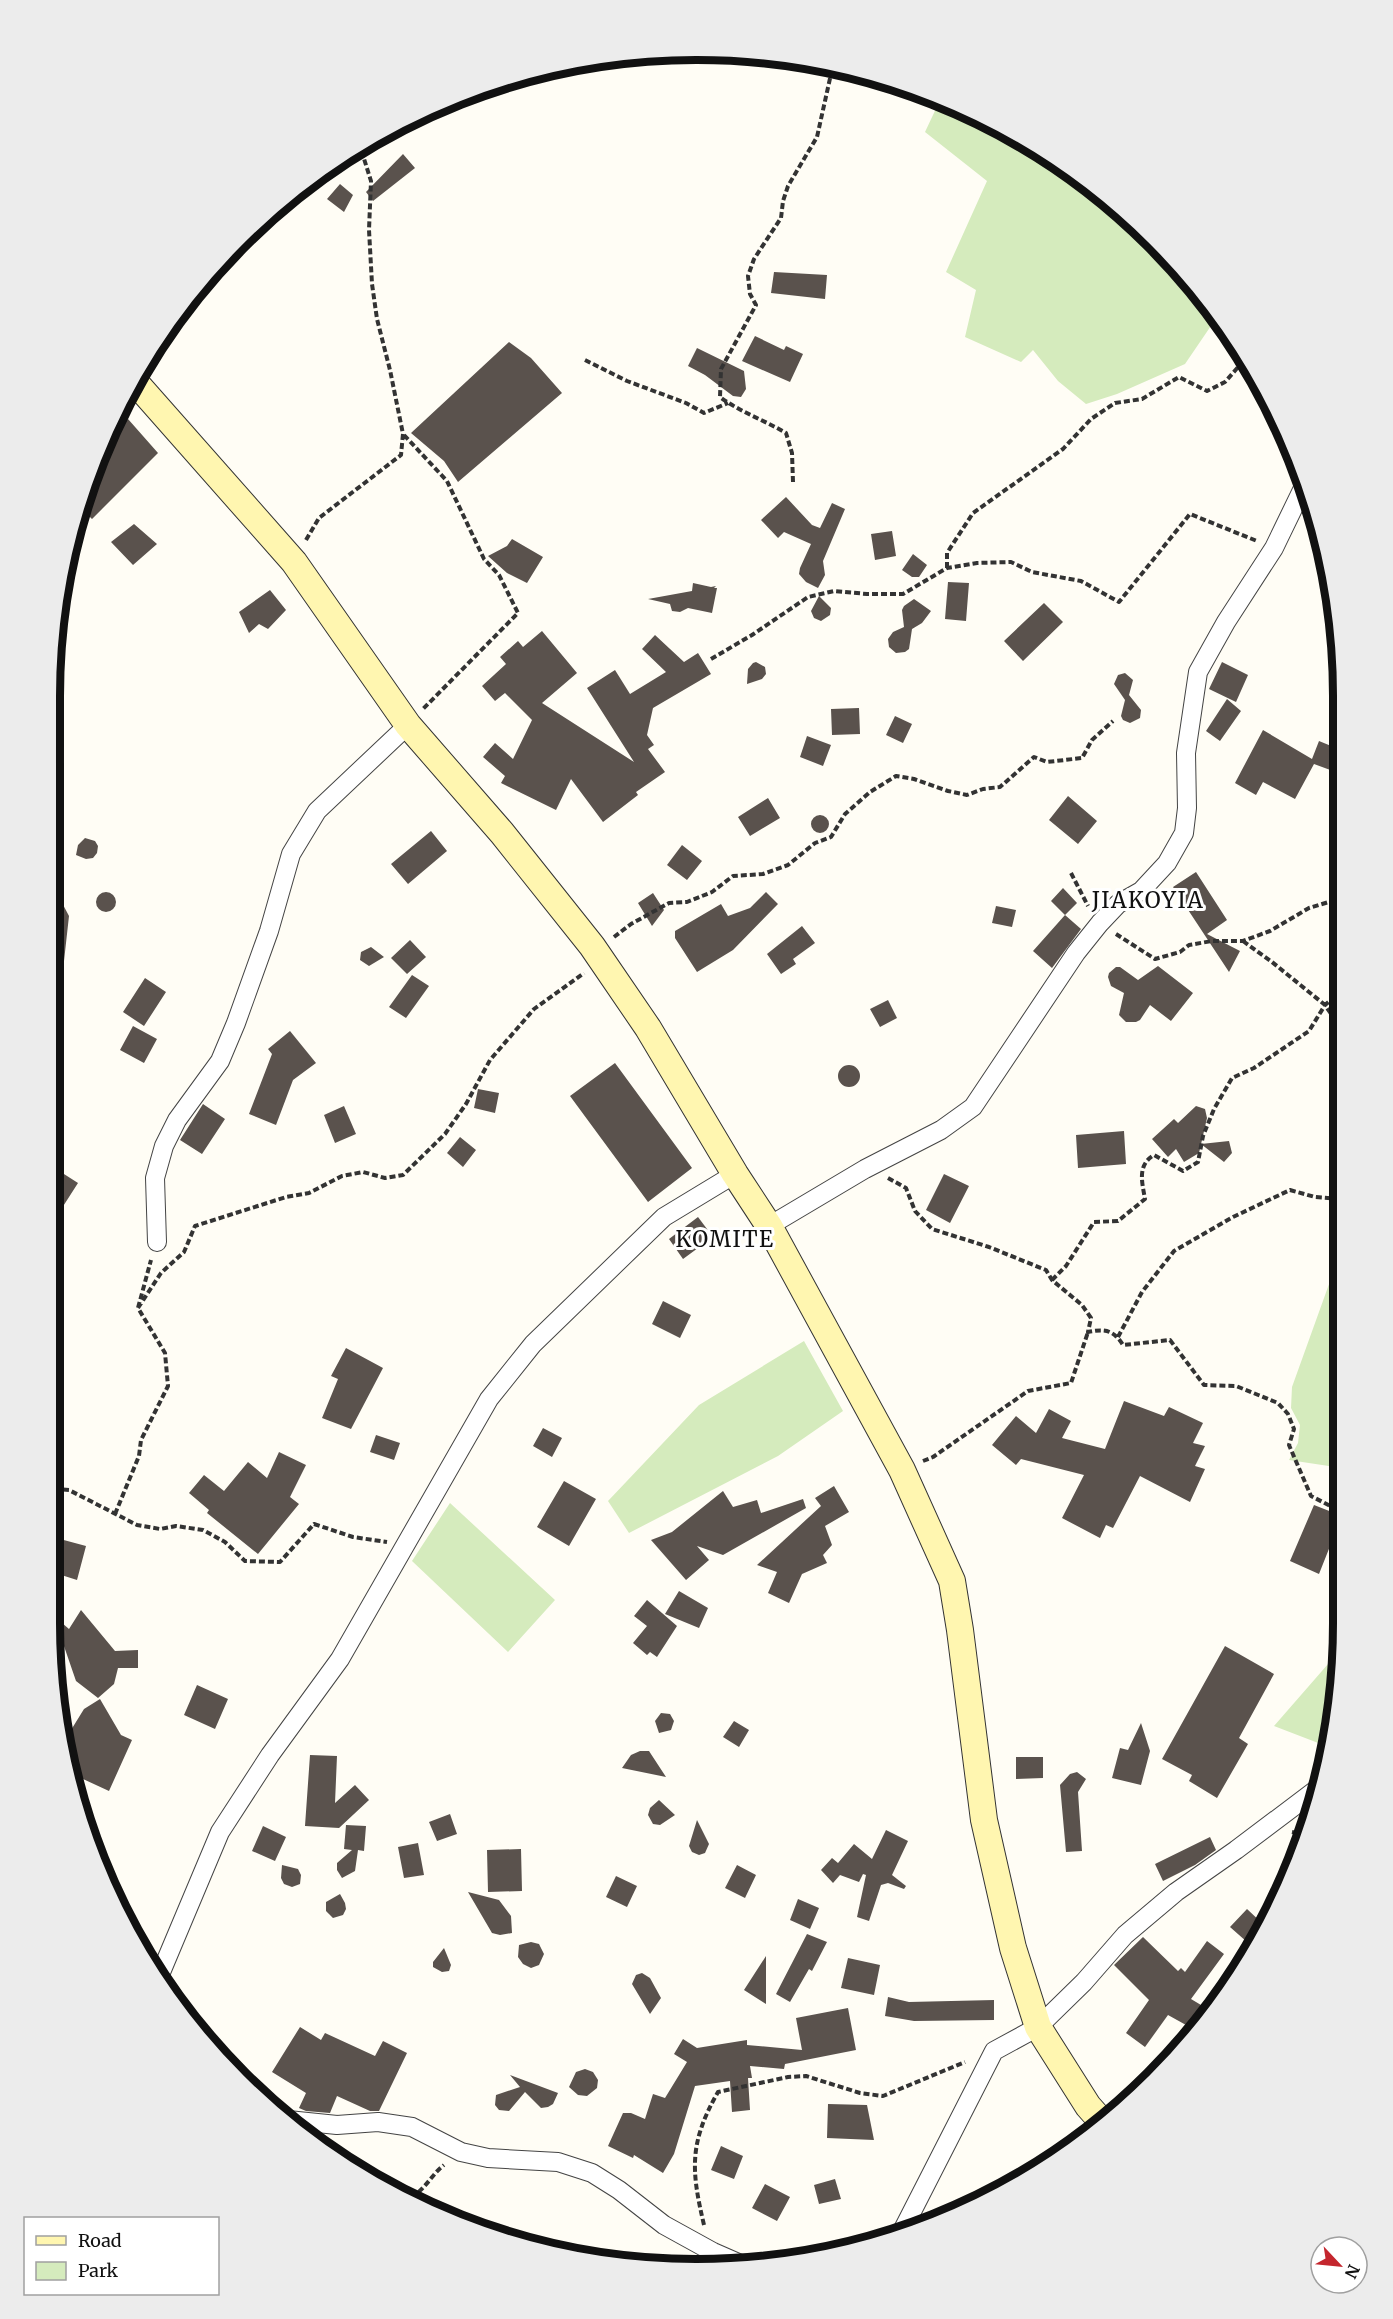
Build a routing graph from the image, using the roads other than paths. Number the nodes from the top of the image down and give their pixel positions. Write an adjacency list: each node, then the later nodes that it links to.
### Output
1 (140, 388): 3 (street)
2 (1300, 495): 5 (street)
3 (408, 725): 4 (street); 6 (street)
4 (735, 1174): 5 (street); 8 (street)
5 (769, 1226): 9 (street)
6 (157, 1242)
7 (1308, 1795): 9 (street)
8 (162, 1969)
9 (1038, 2027): 10 (street); 12 (street)
10 (1097, 2116)
11 (302, 2121): 13 (street)
12 (905, 2223)
13 (727, 2258)

